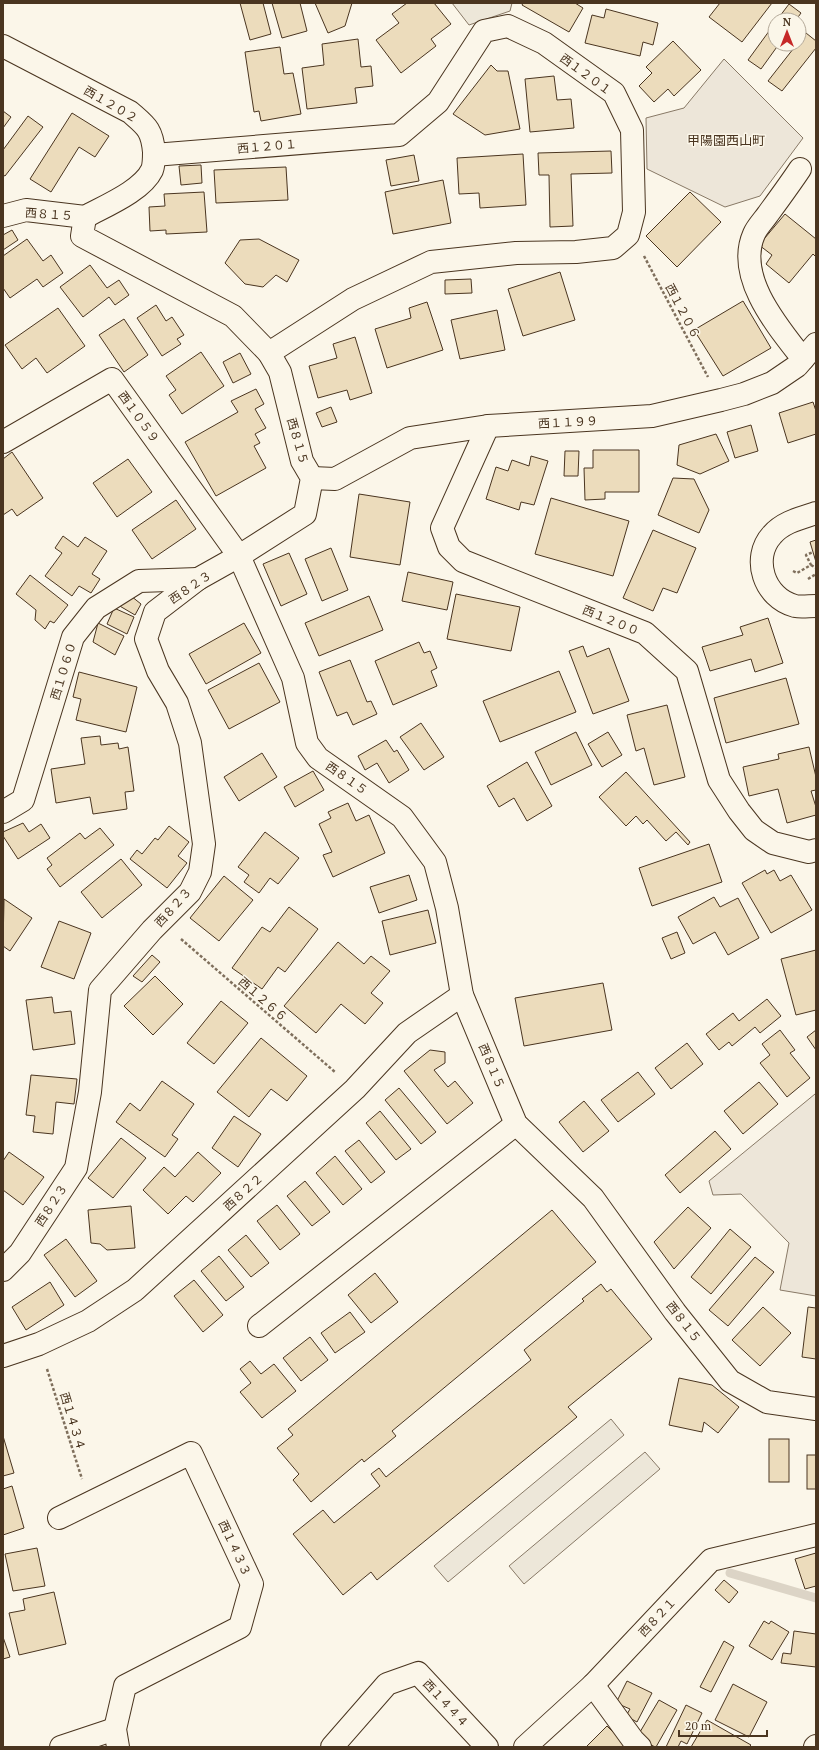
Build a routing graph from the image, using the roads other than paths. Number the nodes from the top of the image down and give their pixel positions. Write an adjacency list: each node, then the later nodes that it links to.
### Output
1 (3, 46): 2 (street, 西１２０２)
2 (154, 155): 5 (street, 西１２０２); 7 (street, 西１２０１)
3 (800, 169): 6 (street)
4 (3, 216): 5 (street, 西８１５)
5 (85, 217): 7 (street, 西８１５)
6 (810, 351): 8 (street, 西１１９９)
7 (270, 353): 10 (street, 西８１５)
8 (488, 426): 10 (street, 西１１９９); 16 (street, 西１２００)
9 (3, 442): 12 (street, 西１０５９)
10 (312, 478): 12 (street, 西８１５)
11 (816, 513): 14 (street)
12 (239, 556): 13 (street, 西８２３); 17 (street, 西８１５)
13 (198, 579): 15 (street, 西１０６０); 19 (street, 西８２３)
14 (816, 606)
15 (3, 812)
16 (816, 850)
17 (462, 995): 18 (street, 西８１５); 21 (street, 西８２２)
18 (516, 1124): 20 (street); 22 (street, 西８１５)
19 (3, 1270)
20 (259, 1326)
21 (3, 1356)
22 (816, 1409)
23 (59, 1518): 26 (street, 西１４３３)
24 (816, 1535): 25 (street, 西８２１)
25 (592, 1685): 30 (street, 西８２１); 31 (street)
26 (116, 1738): 27 (street)
27 (61, 1747)
28 (332, 1747): 29 (street, 西１４４４)
29 (488, 1747)
30 (525, 1747)
31 (640, 1747)

